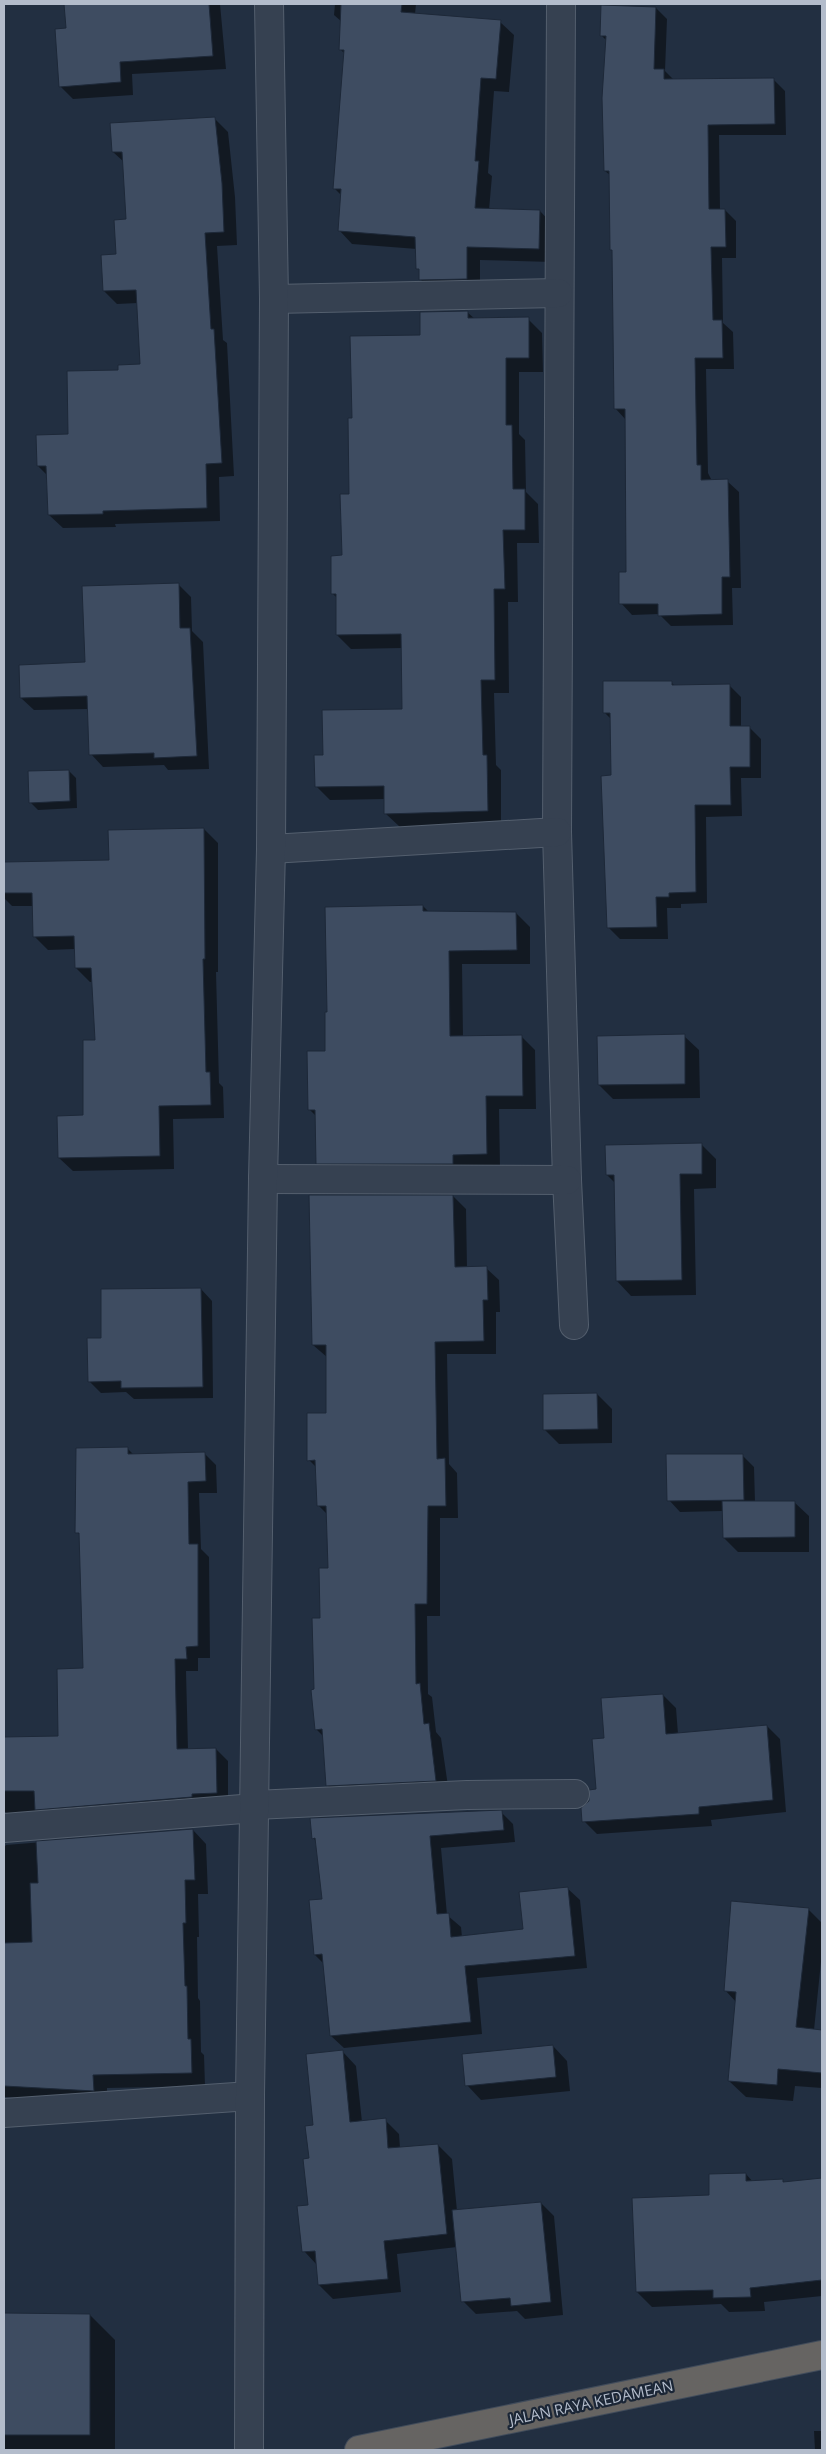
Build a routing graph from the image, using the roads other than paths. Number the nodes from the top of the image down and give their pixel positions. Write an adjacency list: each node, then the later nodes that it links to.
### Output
1 (269, 4): 4 (street)
2 (561, 4): 3 (street)
3 (558, 294): 4 (street); 5 (street)
4 (274, 299): 6 (street)
5 (557, 832): 6 (street); 8 (street)
6 (271, 849): 7 (street)
7 (263, 1179): 8 (street); 11 (street)
8 (567, 1180): 9 (street)
9 (574, 1325)
10 (575, 1794): 11 (street)
11 (255, 1807): 12 (street); 13 (street)
12 (4, 1828)
13 (250, 2096): 14 (street); 16 (street)
14 (4, 2113)
15 (822, 2355): 17 (highway, JALAN RAYA KEDAMEAN)
16 (249, 2450)
17 (359, 2450)

